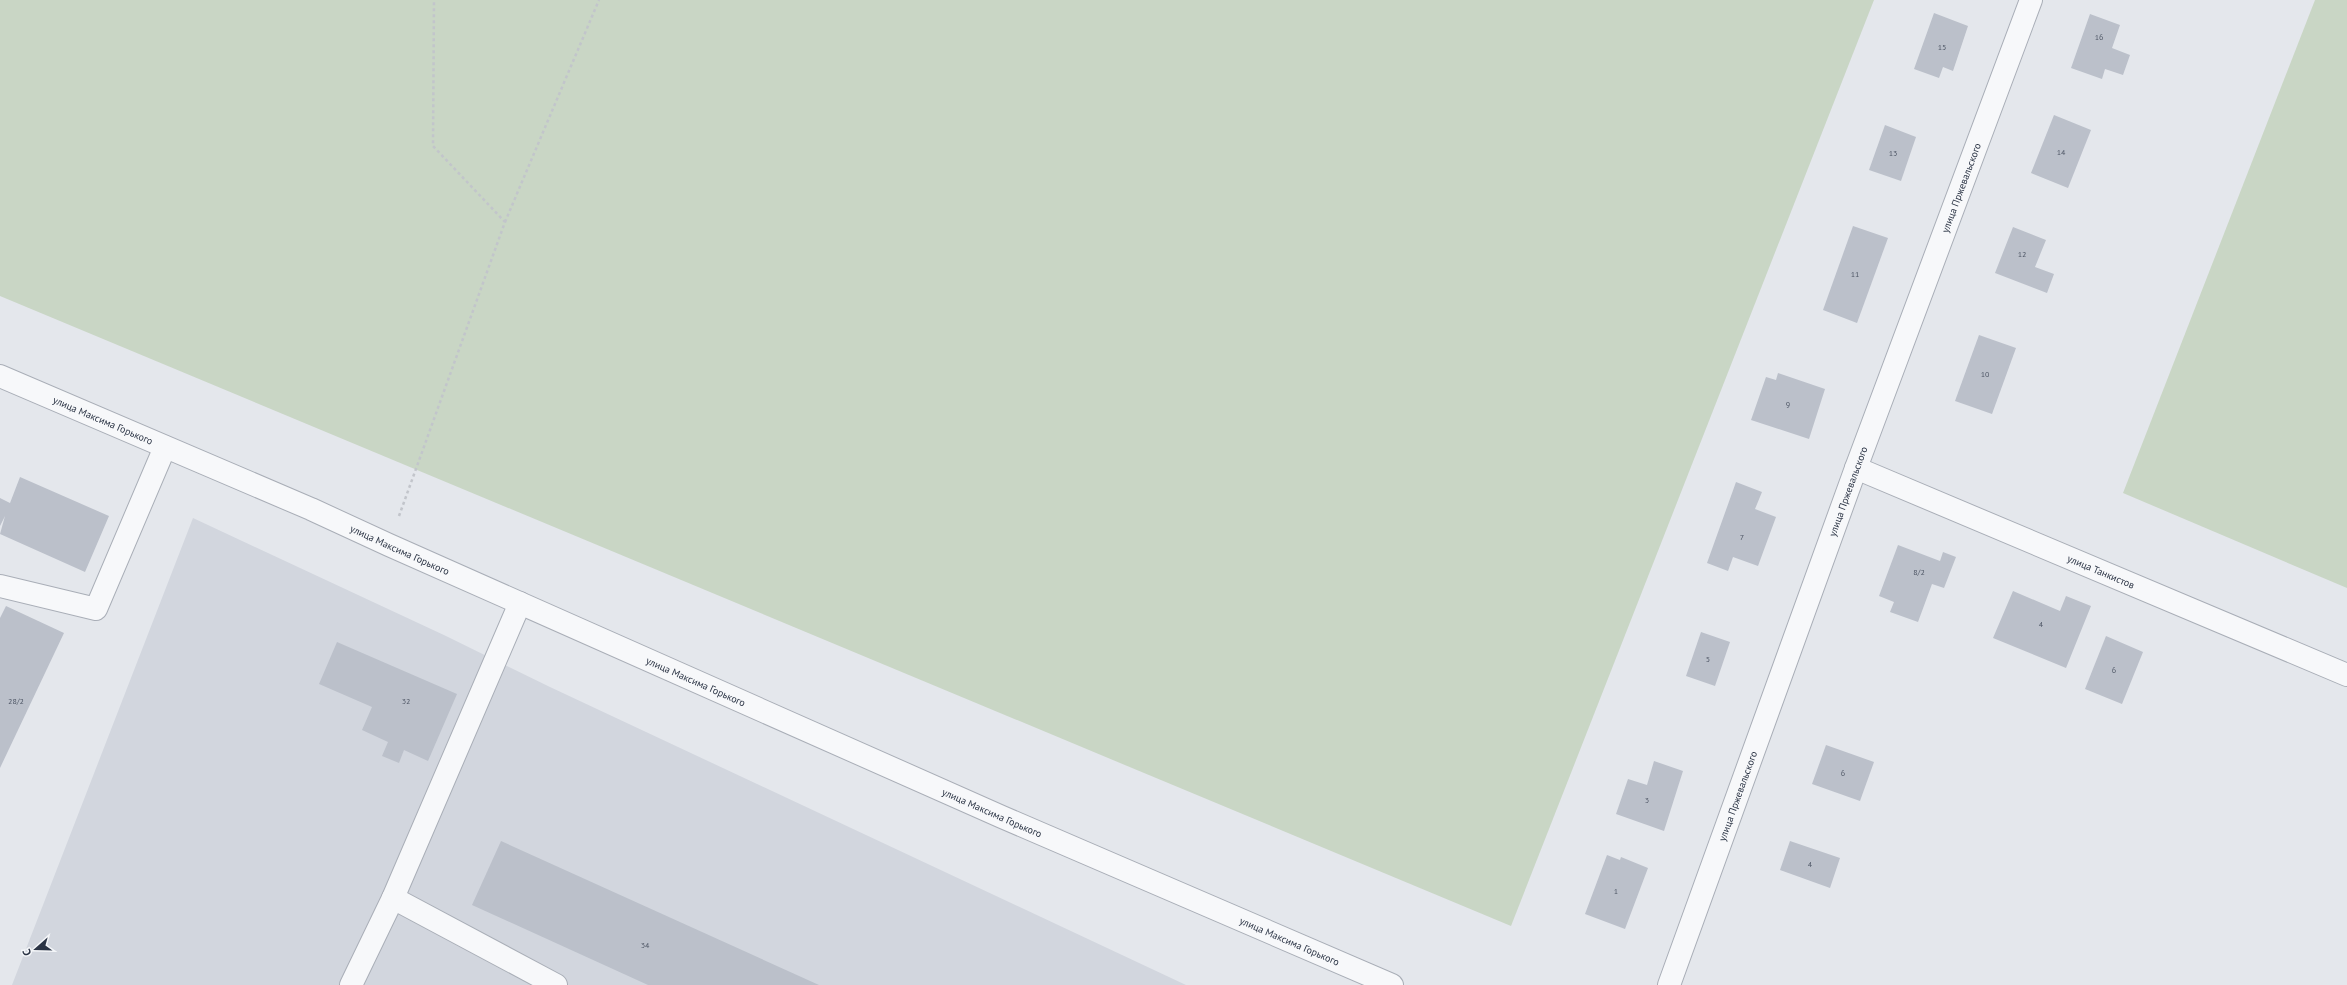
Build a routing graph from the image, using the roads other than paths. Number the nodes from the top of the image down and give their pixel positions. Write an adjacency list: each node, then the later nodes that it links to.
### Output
1 (2031, 0): 4 (street, улица Пржевальского)
2 (0, 376): 3 (street, улица Максима Горького)
3 (165, 447): 5 (street); 6 (street, улица Максима Горького)
4 (1856, 468): 7 (street, улица Танкистов); 12 (street, улица Пржевальского)
5 (0, 586)
6 (520, 603): 8 (street); 11 (street, улица Максима Горького)
7 (2347, 675)
8 (393, 898): 9 (street); 10 (street)
9 (351, 985)
10 (556, 985)
11 (1392, 985)
12 (1668, 985)

